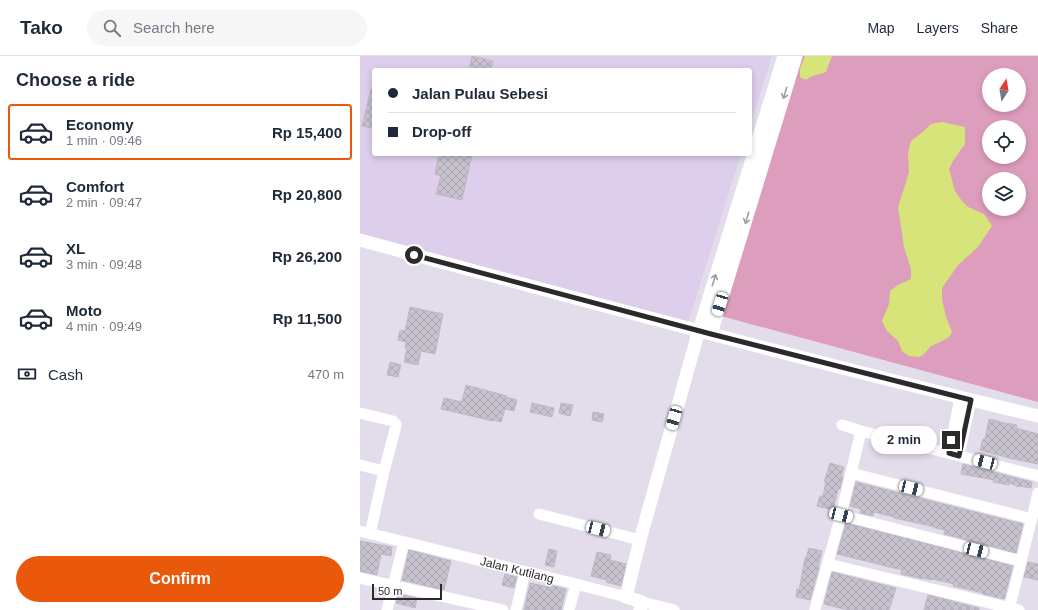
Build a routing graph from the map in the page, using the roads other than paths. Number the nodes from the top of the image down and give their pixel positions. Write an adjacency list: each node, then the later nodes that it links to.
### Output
1 (784, 56): 4 (street, one-way to 1)
2 (796, 56): 4 (street, one-way to 4)
3 (360, 240): 4 (street)
4 (705, 332): 5 (street); 20 (street)
5 (966, 399): 7 (street); 10 (street)
6 (360, 413): 12 (street)
7 (1038, 416)
8 (842, 425): 9 (street)
9 (860, 431): 10 (street); 13 (street)
10 (954, 454): 14 (street)
11 (360, 465): 12 (street)
12 (384, 471): 19 (street)
13 (851, 473): 17 (street); 18 (street)
14 (1038, 476)
15 (1038, 493): 18 (street)
16 (539, 514): 20 (street)
17 (841, 515): 22 (street); 23 (street)
18 (1032, 519): 22 (street)
19 (365, 532): 21 (street, Jalan Kutilang)
20 (640, 540): 28 (street)
21 (404, 542): 24 (street, Jalan Kutilang); 27 (street)
22 (1021, 561): 30 (street)
23 (828, 564): 29 (street); 30 (street)
24 (525, 572): 26 (street, Jalan Kutilang); 33 (street)
25 (360, 578): 27 (street)
26 (576, 584): 28 (street, Jalan Kutilang); 34 (street)
27 (393, 585): 31 (street); 32 (street)
28 (634, 604): 35 (street, Jalan Kutilang)
29 (813, 609)
30 (1012, 609)
31 (387, 610)
32 (503, 610)
33 (516, 610)
34 (569, 610)
35 (674, 610)

